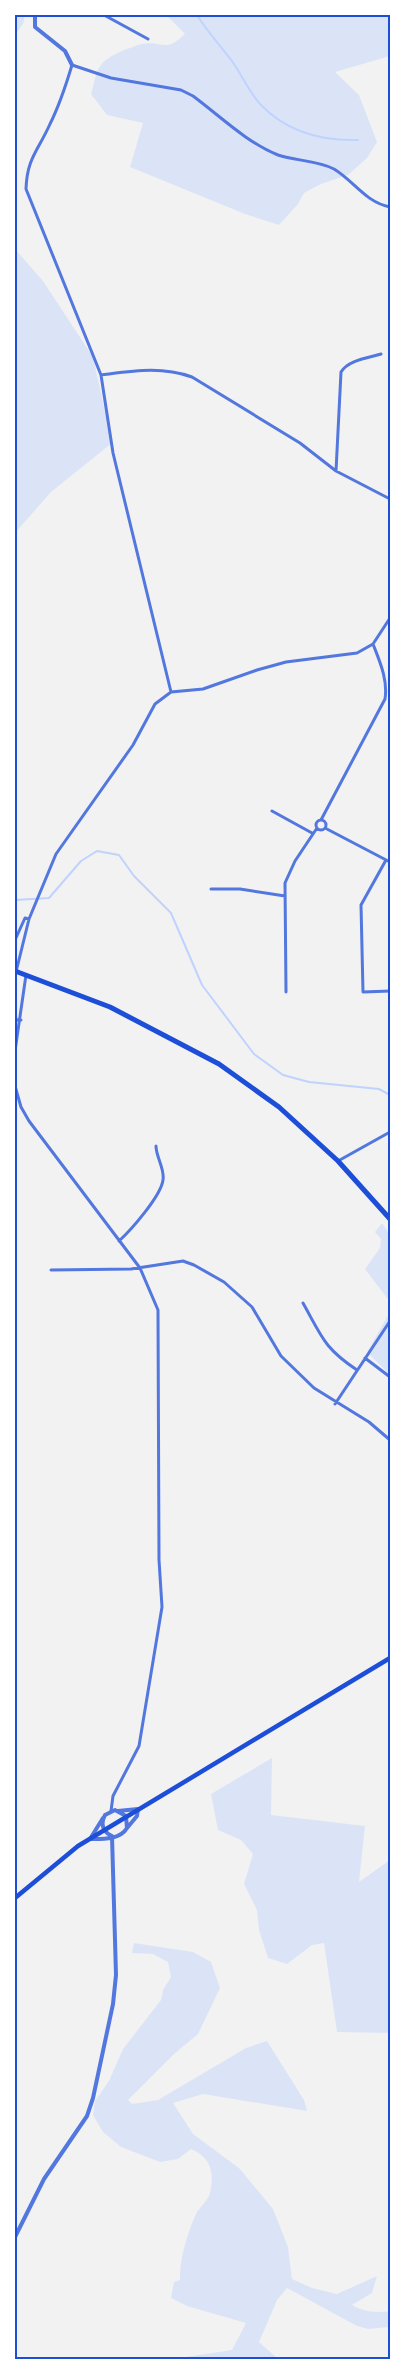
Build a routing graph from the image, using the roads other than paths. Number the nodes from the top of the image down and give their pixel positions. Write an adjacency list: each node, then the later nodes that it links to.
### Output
1 (35, 15): 5 (street)
2 (104, 15): 3 (street)
3 (113, 17): 4 (street)
4 (148, 39)
5 (72, 65): 6 (street); 8 (street)
6 (390, 207)
7 (381, 354): 9 (street)
8 (101, 375): 9 (street); 13 (street)
9 (336, 471): 10 (street)
10 (390, 499)
11 (390, 618): 12 (street)
12 (373, 644): 13 (street); 15 (street)
13 (171, 692): 23 (street)
14 (272, 811): 18 (street)
15 (321, 820): 16 (street); 17 (street)
16 (317, 828): 17 (street); 18 (street)
17 (325, 828): 19 (street)
18 (312, 833): 22 (street)
19 (386, 860): 20 (street); 27 (street)
20 (390, 862)
21 (211, 889): 22 (street)
22 (285, 896): 28 (street)
23 (29, 919): 24 (street); 25 (street)
24 (15, 940)
25 (16, 971): 26 (highway)
26 (26, 976): 30 (street); 35 (highway)
27 (390, 991)
28 (286, 992)
29 (15, 1012): 30 (street)
30 (21, 1020): 31 (street)
31 (15, 1051)
32 (15, 1086): 37 (street)
33 (390, 1132): 35 (street)
34 (156, 1146): 37 (street)
35 (338, 1161): 36 (highway)
36 (390, 1219)
37 (119, 1241): 38 (street)
38 (140, 1268): 39 (street); 45 (street); 49 (street)
39 (51, 1270)
40 (303, 1303): 43 (street)
41 (390, 1321): 42 (street)
42 (365, 1358): 43 (street); 44 (street)
43 (357, 1370): 45 (street)
44 (390, 1377)
45 (336, 1404): 46 (street)
46 (390, 1440)
47 (390, 1658): 48 (main road)
48 (138, 1809): 50 (street); 51 (main road); 53 (street)
49 (111, 1811): 50 (street); 52 (street)
50 (118, 1811): 51 (street)
51 (126, 1816): 53 (street); 54 (main road)
52 (103, 1818): 54 (street); 56 (street)
53 (127, 1828): 55 (street)
54 (104, 1830): 55 (street); 56 (main road)
55 (112, 1836): 56 (street); 58 (street)
56 (90, 1839): 57 (main road)
57 (15, 1898)
58 (15, 2236)

